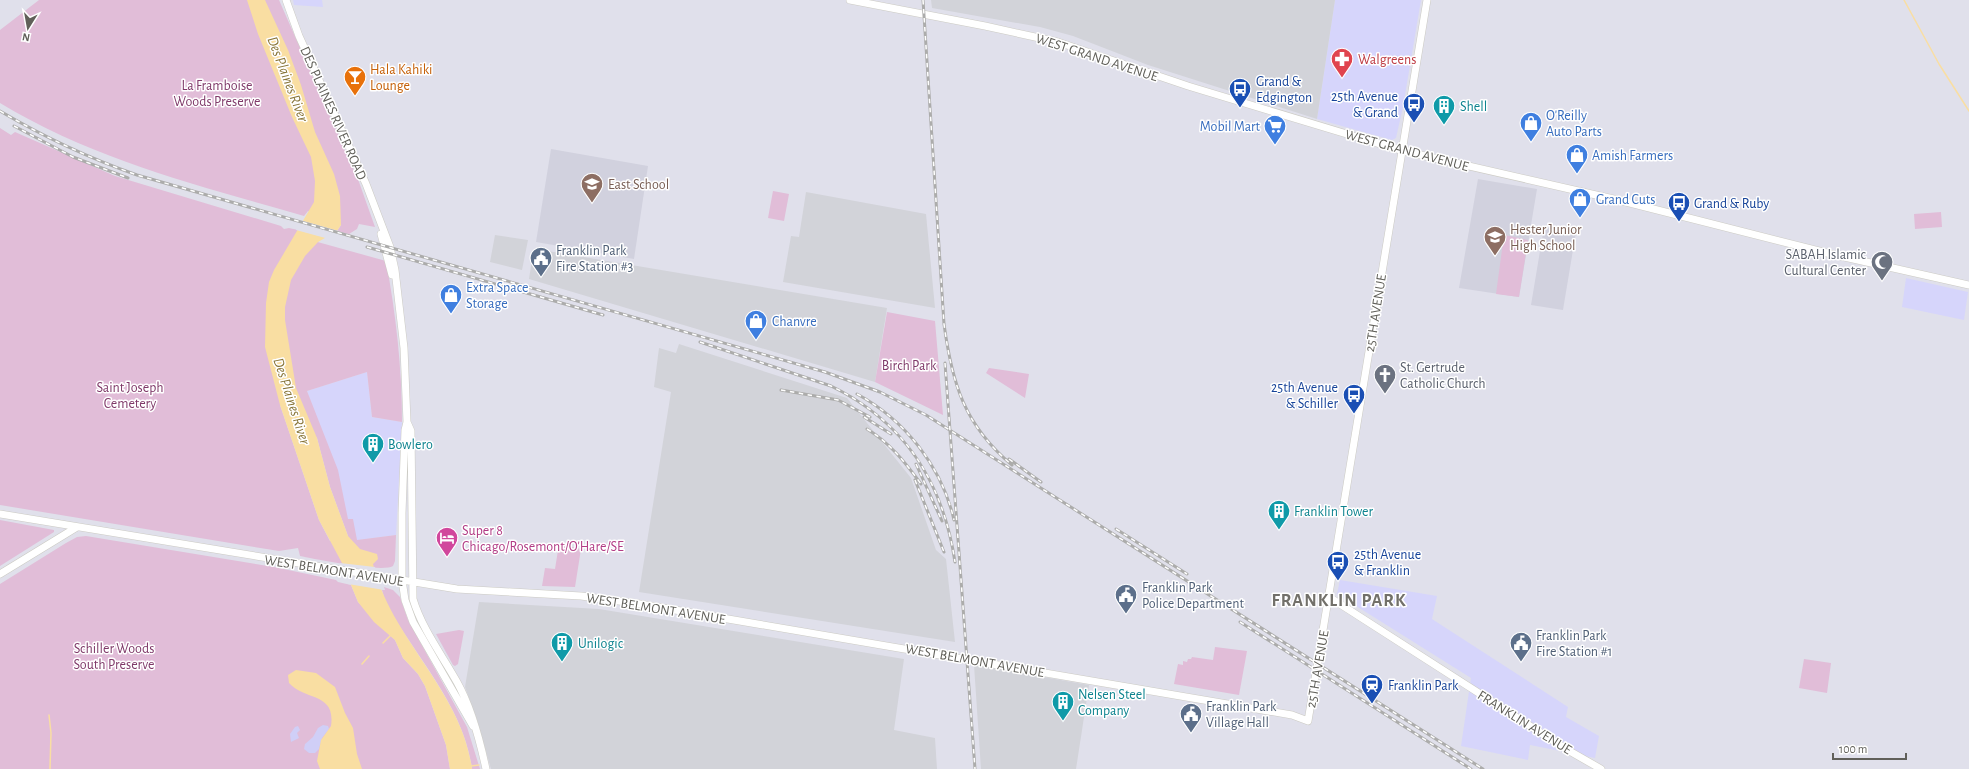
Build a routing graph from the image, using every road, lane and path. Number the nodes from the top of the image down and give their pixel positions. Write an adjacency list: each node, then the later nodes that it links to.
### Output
1 (286, 0): 6 (main road, DES PLAINES RIVER ROAD)
2 (850, 0): 4 (main road, WEST GRAND AVENUE)
3 (1426, 0): 4 (main road, 25TH AVENUE)
4 (1402, 151): 5 (main road, WEST GRAND AVENUE); 12 (main road, 25TH AVENUE)
5 (1969, 285)
6 (408, 422): 10 (main road, DES PLAINES RIVER ROAD); 11 (main road, DES PLAINES RIVER ROAD)
7 (0, 514): 8 (main road, WEST BELMONT AVENUE)
8 (77, 527): 9 (main road); 10 (main road, WEST BELMONT AVENUE)
9 (0, 574)
10 (402, 580): 11 (main road, WEST BELMONT AVENUE); 14 (main road, DES PLAINES RIVER ROAD)
11 (412, 582): 13 (main road, WEST BELMONT AVENUE); 14 (main road, DES PLAINES RIVER ROAD)
12 (1329, 597): 13 (main road, 25TH AVENUE); 16 (main road, FRANKLIN AVENUE)
13 (1308, 721)
14 (474, 726): 15 (main road, DES PLAINES RIVER ROAD)
15 (486, 769)
16 (1601, 769)

